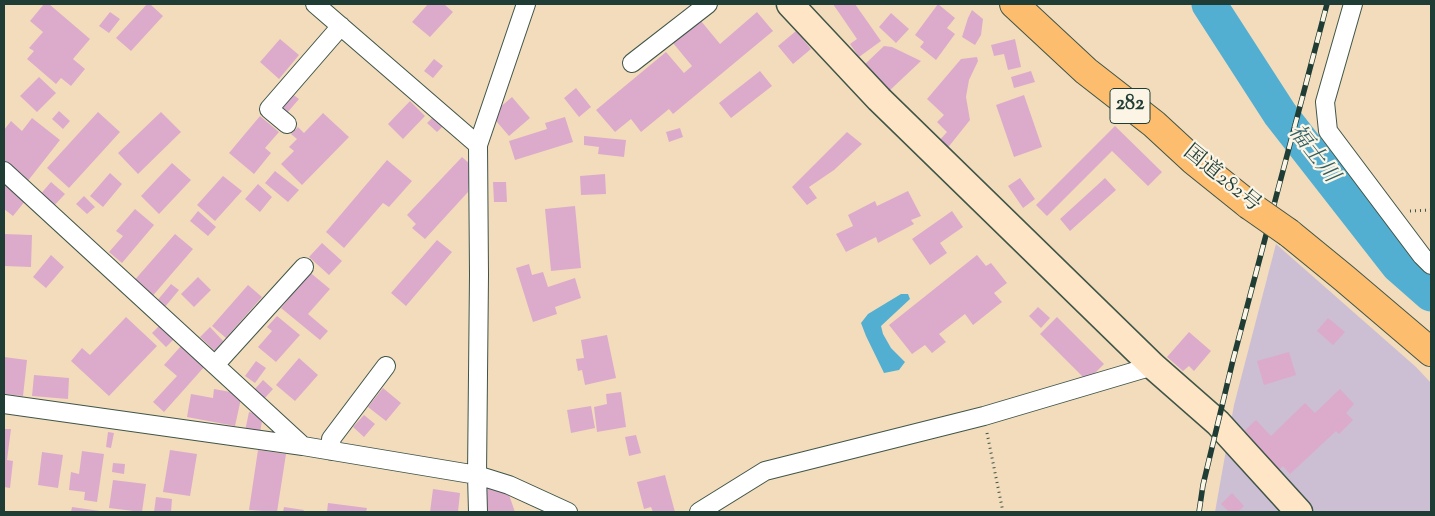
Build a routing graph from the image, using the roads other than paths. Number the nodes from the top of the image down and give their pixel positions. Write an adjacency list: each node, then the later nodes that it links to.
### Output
1 (316, 4): 7 (street)
2 (526, 4): 10 (street)
3 (708, 4): 8 (street)
4 (790, 4): 17 (street)
5 (1014, 4): 14 (highway, 国道282号 / 282, bridge)
6 (1352, 4): 12 (street)
7 (341, 26): 9 (street); 10 (street)
8 (632, 63)
9 (287, 124)
10 (478, 145): 21 (street)
11 (4, 171): 15 (street)
12 (1431, 265)
13 (304, 267): 15 (street)
14 (1431, 352)
15 (215, 365): 19 (street)
16 (386, 366): 20 (street)
17 (1153, 366): 24 (street); 25 (street)
18 (4, 404): 19 (street)
19 (303, 446): 20 (street)
20 (332, 451): 21 (street)
21 (477, 475): 22 (street); 23 (street)
22 (478, 512)
23 (568, 512)
24 (698, 512)
25 (1299, 512)

